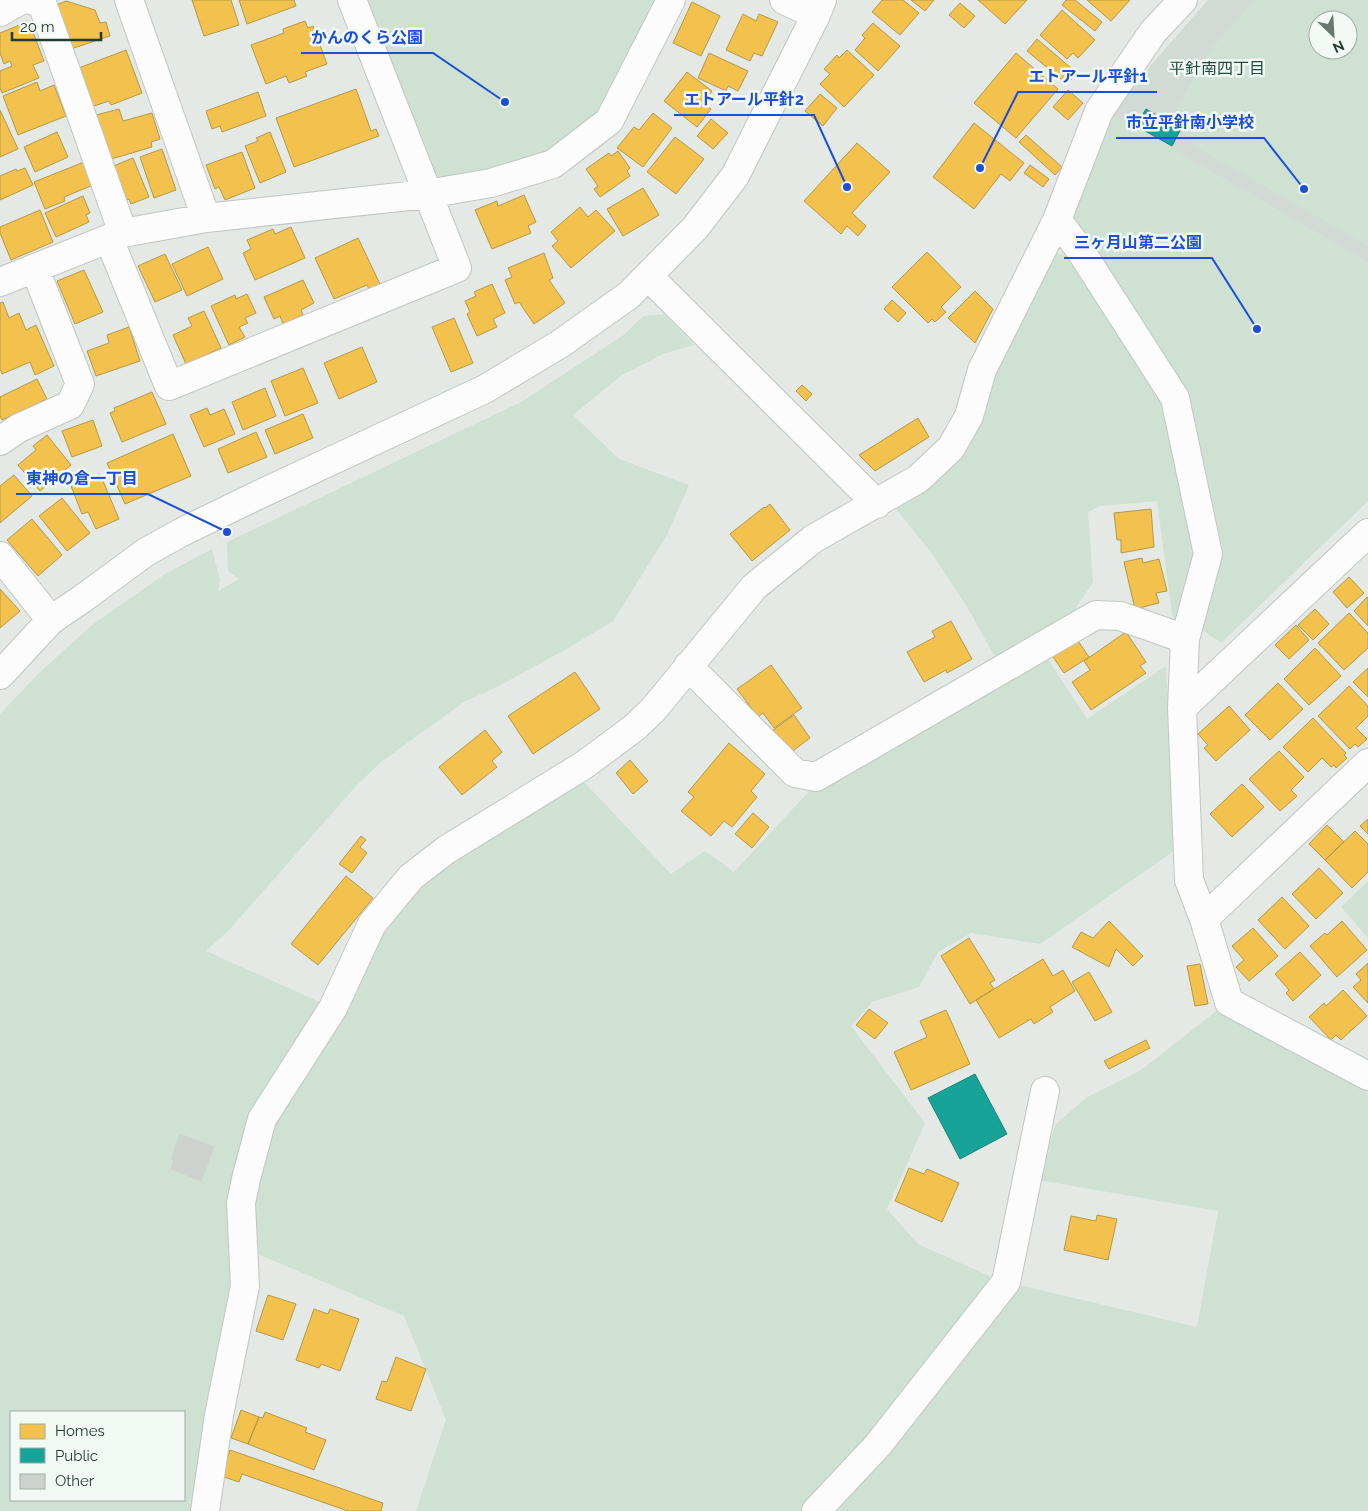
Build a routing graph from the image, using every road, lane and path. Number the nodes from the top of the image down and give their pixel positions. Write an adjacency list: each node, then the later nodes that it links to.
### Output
1 (21, 0): 9 (street)
2 (30, 0): 13 (street)
3 (129, 0): 11 (street)
4 (352, 0): 10 (street)
5 (671, 0): 10 (street)
6 (784, 0): 8 (street)
7 (1183, 0): 12 (street)
8 (819, 8): 15 (street)
9 (0, 12)
10 (427, 194): 11 (street); 13 (street)
11 (206, 218): 13 (street)
12 (1057, 220): 18 (street); 22 (street)
13 (116, 236): 14 (street)
14 (35, 269): 16 (street); 17 (street)
15 (648, 276): 18 (street); 21 (street)
16 (0, 282)
17 (0, 441)
18 (877, 504): 23 (street)
19 (1368, 533): 25 (street)
20 (0, 556): 21 (street)
21 (51, 620): 24 (street)
22 (1185, 639): 23 (street); 25 (street)
23 (688, 666): 30 (street)
24 (0, 675)
25 (1182, 708): 27 (street)
26 (1368, 763): 27 (street)
27 (1204, 919): 28 (street)
28 (1365, 1070)
29 (1045, 1091): 31 (street)
30 (205, 1511)
31 (816, 1511)

